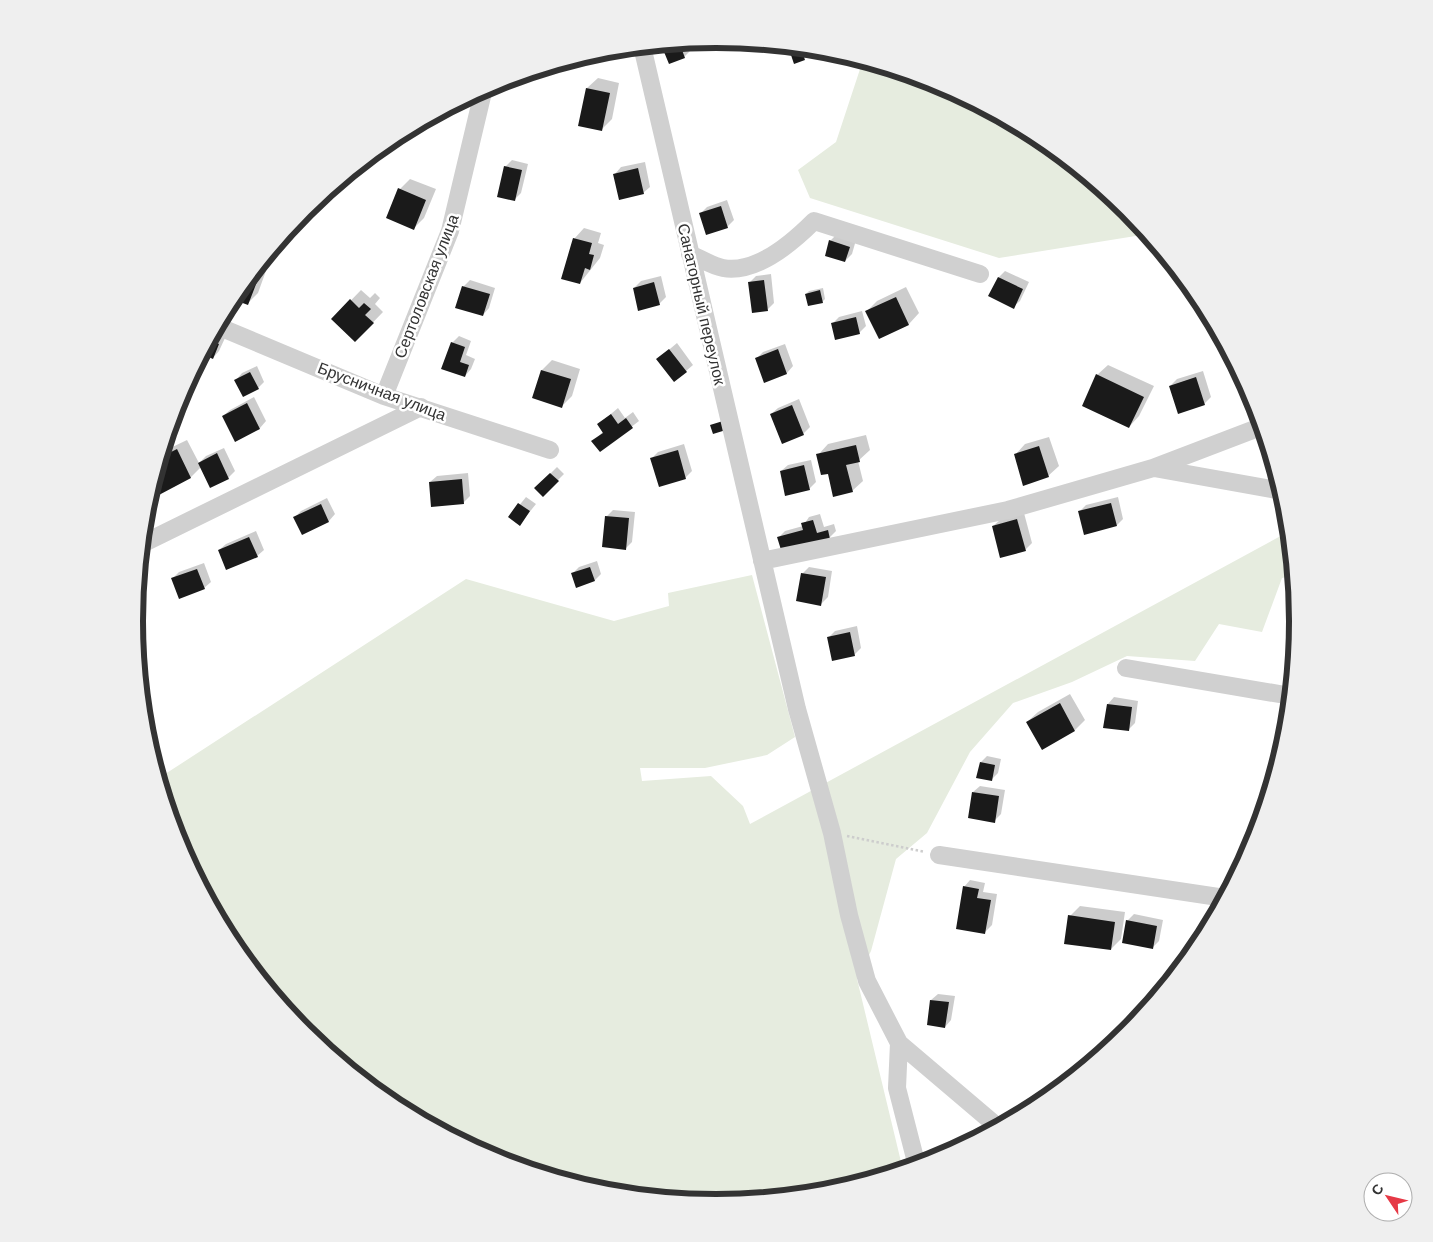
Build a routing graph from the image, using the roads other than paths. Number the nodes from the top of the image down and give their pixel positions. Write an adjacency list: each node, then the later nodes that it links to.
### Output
1 (643, 52): 3 (street, Санаторный переулок)
2 (482, 98): 6 (street, Сертоловская улица)
3 (690, 254): 4 (street); 13 (street, Санаторный переулок)
4 (980, 274)
5 (223, 329): 6 (street, Брусничная улица)
6 (384, 396): 7 (street, Брусничная улица)
7 (420, 407): 9 (street, Брусничная улица); 12 (street)
8 (1257, 428): 10 (street)
9 (550, 450)
10 (1153, 468): 11 (street); 13 (street)
11 (1274, 490)
12 (149, 541)
13 (762, 561): 18 (street, Санаторный переулок)
14 (1126, 668): 15 (street)
15 (1285, 695)
16 (939, 855): 17 (street)
17 (1219, 897)
18 (899, 1043): 19 (street); 20 (street)
19 (992, 1122)
20 (916, 1158)

